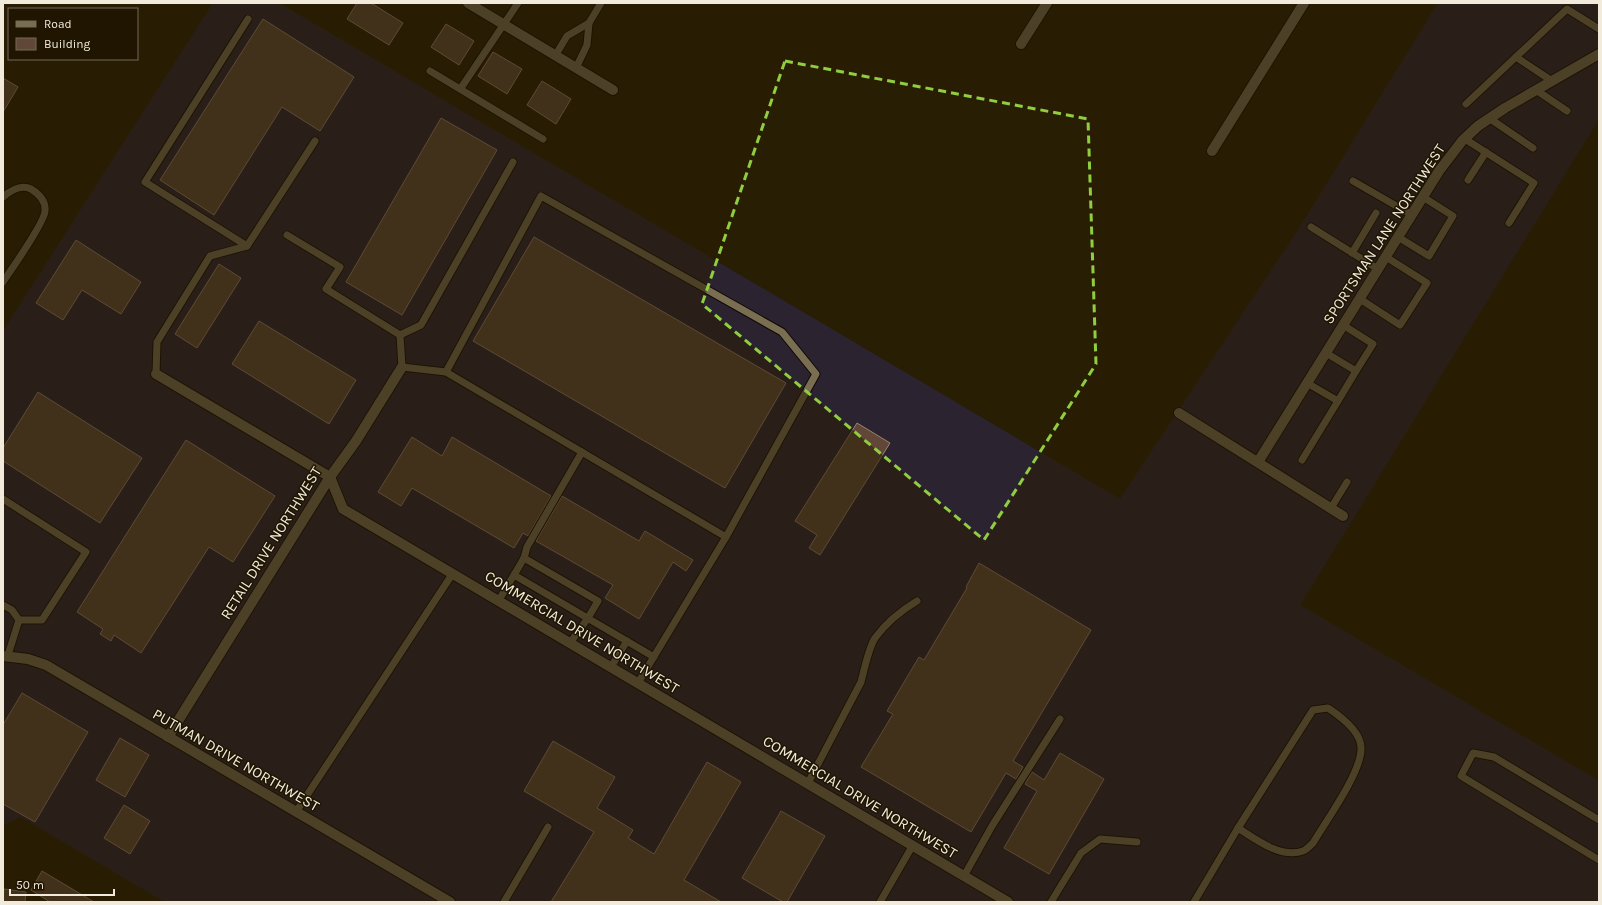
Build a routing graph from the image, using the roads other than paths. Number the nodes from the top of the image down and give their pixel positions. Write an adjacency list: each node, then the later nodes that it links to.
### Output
1 (468, 3): 8 (street)
2 (518, 3): 8 (lane)
3 (601, 3): 7 (lane)
4 (1047, 3): 10 (street)
5 (1304, 3): 27 (street)
6 (248, 19): 40 (lane)
7 (589, 23): 12 (lane); 14 (lane)
8 (504, 25): 12 (street); 17 (lane)
9 (1599, 29): 13 (lane)
10 (1021, 44)
11 (1599, 54): 16 (street, SPORTSMAN LANE NORTHWEST)
12 (555, 56): 14 (street)
13 (1516, 57): 16 (lane); 20 (lane)
14 (576, 68): 18 (street)
15 (430, 71): 17 (lane)
16 (1552, 81): 19 (street, SPORTSMAN LANE NORTHWEST)
17 (461, 88): 23 (lane)
18 (613, 90)
19 (1536, 90): 21 (lane); 22 (street, SPORTSMAN LANE NORTHWEST)
20 (1466, 104)
21 (1567, 111)
22 (1489, 118): 24 (street, SPORTSMAN LANE NORTHWEST); 26 (lane)
23 (543, 139)
24 (1465, 139): 28 (lane); 33 (street, SPORTSMAN LANE NORTHWEST)
25 (315, 141): 40 (lane)
26 (1533, 148)
27 (1212, 150)
28 (1486, 152): 30 (lane); 36 (lane)
29 (513, 162): 47 (lane)
30 (1468, 180)
31 (1353, 181): 35 (lane)
32 (3, 196): 44 (lane)
33 (1424, 197): 35 (street, SPORTSMAN LANE NORTHWEST); 39 (lane)
34 (1376, 214): 41 (lane)
35 (1412, 215): 39 (street, SPORTSMAN LANE NORTHWEST)
36 (1509, 223)
37 (1311, 227): 41 (lane)
38 (287, 235): 47 (lane)
39 (1398, 237): 42 (street, SPORTSMAN LANE NORTHWEST)
40 (247, 246): 52 (lane)
41 (1352, 253): 43 (lane)
42 (1386, 257): 43 (street, SPORTSMAN LANE NORTHWEST); 45 (lane)
43 (1378, 269): 45 (street, SPORTSMAN LANE NORTHWEST)
44 (3, 282)
45 (1360, 299): 46 (street, SPORTSMAN LANE NORTHWEST)
46 (1344, 325): 48 (street, SPORTSMAN LANE NORTHWEST); 50 (lane)
47 (400, 335): 49 (lane)
48 (1326, 353): 50 (lane); 53 (street, SPORTSMAN LANE NORTHWEST)
49 (402, 367): 51 (lane); 59 (street, RETAIL DRIVE NORTHWEST)
50 (1356, 371): 54 (lane)
51 (446, 372): 56 (lane); 64 (lane)
52 (156, 374): 59 (street)
53 (1307, 383): 54 (lane); 58 (street, SPORTSMAN LANE NORTHWEST)
54 (1338, 401): 57 (lane)
55 (1179, 413): 58 (street)
56 (582, 452): 64 (lane); 65 (lane)
57 (1302, 460)
58 (1258, 462): 62 (street)
59 (330, 477): 66 (street, COMMERCIAL DRIVE NORTHWEST); 80 (street, RETAIL DRIVE NORTHWEST)
60 (1347, 482): 62 (lane)
61 (3, 499): 72 (lane)
62 (1331, 508): 63 (street)
63 (1343, 516)
64 (726, 537): 76 (lane)
65 (524, 558): 67 (lane); 71 (lane)
66 (453, 573): 68 (street, COMMERCIAL DRIVE NORTHWEST); 82 (lane)
67 (514, 576): 68 (lane); 71 (lane)
68 (499, 600): 74 (street, COMMERCIAL DRIVE NORTHWEST)
69 (918, 601): 81 (lane)
70 (3, 605): 72 (lane)
71 (588, 618): 73 (lane); 74 (lane)
72 (20, 620): 75 (lane)
73 (627, 641): 76 (lane); 77 (lane)
74 (570, 643): 77 (street, COMMERCIAL DRIVE NORTHWEST)
75 (5, 655): 80 (street, PUTMAN DRIVE NORTHWEST)
76 (654, 657): 78 (lane)
77 (611, 667): 78 (street, COMMERCIAL DRIVE NORTHWEST)
78 (638, 683): 81 (street, COMMERCIAL DRIVE NORTHWEST)
79 (1060, 719): 89 (lane)
80 (168, 737): 82 (street, PUTMAN DRIVE NORTHWEST)
81 (808, 783): 87 (street, COMMERCIAL DRIVE NORTHWEST)
82 (296, 812): 91 (street, PUTMAN DRIVE NORTHWEST)
83 (1599, 820): 88 (lane)
84 (548, 827): 92 (lane)
85 (1238, 828): 85 (lane); 96 (lane)
86 (1137, 842): 95 (lane)
87 (913, 845): 89 (street, COMMERCIAL DRIVE NORTHWEST); 93 (lane)
88 (1599, 860)
89 (964, 876): 90 (street, COMMERCIAL DRIVE NORTHWEST)
90 (996, 899): 94 (street, COMMERCIAL DRIVE NORTHWEST)
91 (450, 902)
92 (504, 902)
93 (880, 902)
94 (1008, 902)
95 (1051, 902)
96 (1194, 902)

